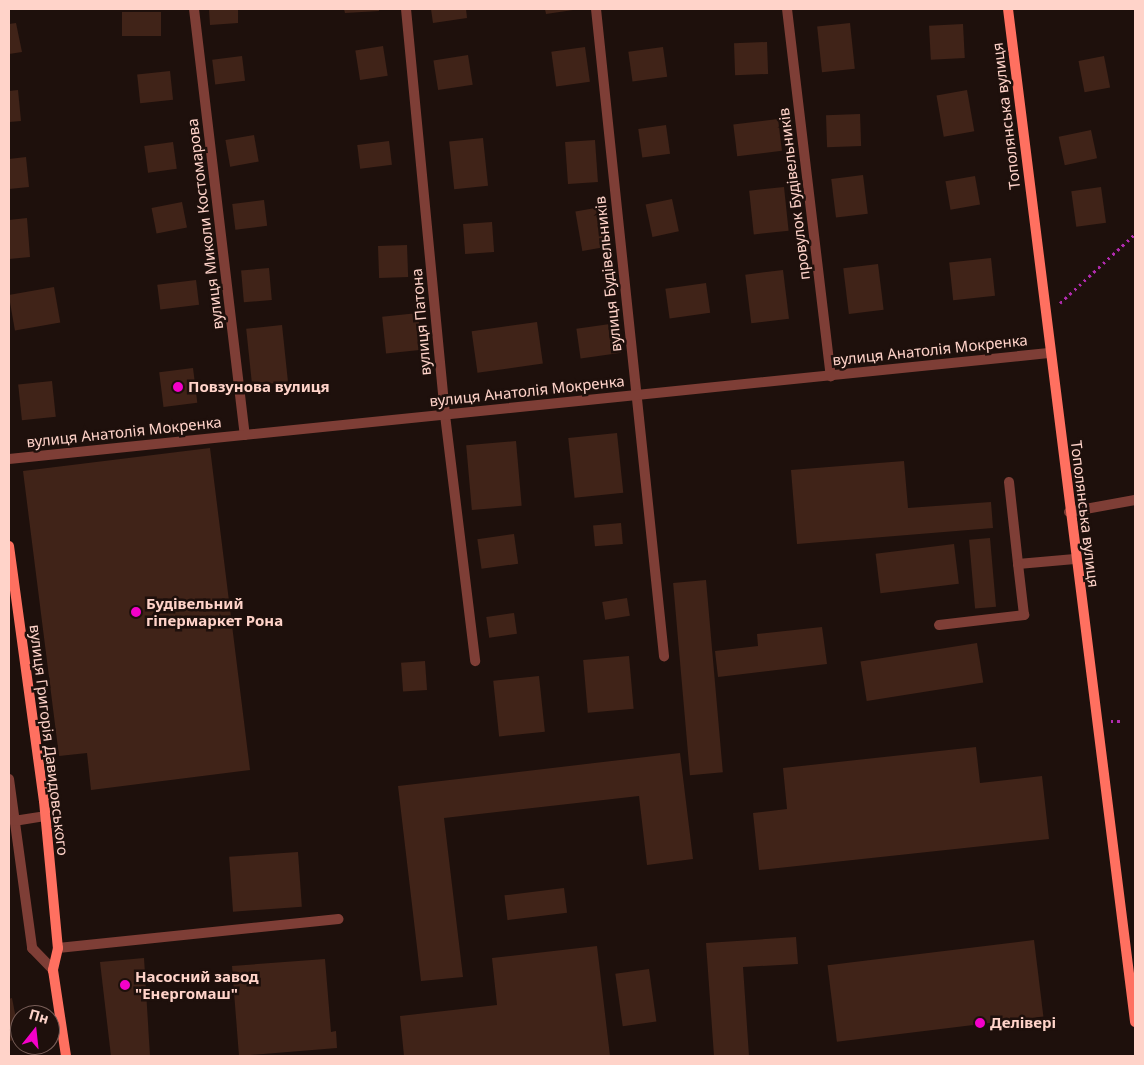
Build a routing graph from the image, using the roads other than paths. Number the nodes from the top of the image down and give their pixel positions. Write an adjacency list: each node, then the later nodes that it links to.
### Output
1 (194, 9): 10 (street, вулиця Миколи Костомарова)
2 (406, 9): 9 (street, вулиця Патона)
3 (596, 9): 8 (street, вулиця Будівельників)
4 (787, 9): 7 (street, провулок Будівельників)
5 (1008, 9): 6 (street, Тополянська вулиця)
6 (1049, 354): 7 (street, вулиця Анатолія Мокренка); 14 (street, Тополянська вулиця)
7 (831, 376): 8 (street, вулиця Анатолія Мокренка)
8 (635, 395): 9 (street, вулиця Анатолія Мокренка); 19 (street, вулиця Будівельників)
9 (445, 415): 10 (street, вулиця Анатолія Мокренка); 20 (street, вулиця Патона)
10 (245, 435): 11 (street, вулиця Анатолія Мокренка)
11 (9, 459)
12 (1009, 482): 17 (street)
13 (1135, 500): 14 (street)
14 (1070, 512): 16 (street, Тополянська вулиця)
15 (9, 546): 22 (street, вулиця Григорія Давидовського)
16 (1076, 558): 17 (street); 27 (street, Тополянська вулиця)
17 (1018, 564): 18 (street)
18 (939, 625)
19 (664, 656)
20 (475, 661)
21 (9, 779): 23 (street)
22 (45, 816): 23 (street); 25 (street, вулиця Григорія Давидовського)
23 (14, 822): 26 (street)
24 (339, 920): 25 (street)
25 (58, 948): 26 (street, вулиця Григорія Давидовського)
26 (53, 970): 28 (street, вулиця Григорія Давидовського)
27 (1135, 1022)
28 (66, 1056)

